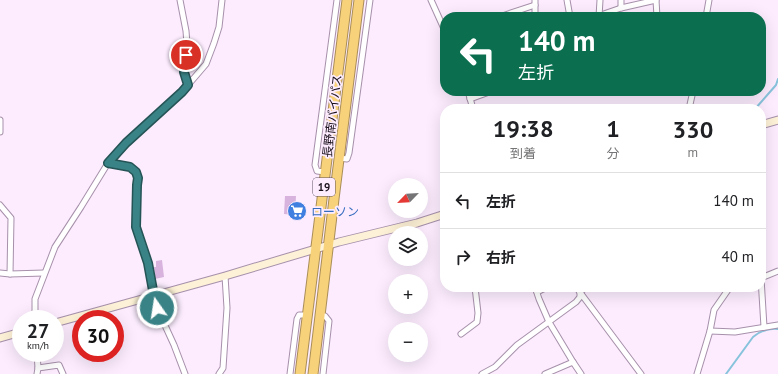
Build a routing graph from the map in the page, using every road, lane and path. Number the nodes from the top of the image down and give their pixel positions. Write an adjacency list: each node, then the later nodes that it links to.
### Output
1 (180, 0): 22 (street)
2 (222, 0): 22 (street)
3 (337, 0): 33 (street)
4 (347, 0): 33 (highway, 長野南バイパス / 19)
5 (359, 0): 31 (highway, 長野南バイパス / 19)
6 (370, 0): 31 (street)
7 (431, 0): 21 (street)
8 (567, 0): 16 (street)
9 (600, 0): 17 (street)
10 (621, 0): 14 (street)
11 (656, 0): 14 (street); 19 (street)
12 (709, 0): 20 (street)
13 (535, 2): 15 (street)
14 (621, 8): 18 (street)
15 (511, 12)
16 (569, 12)
17 (598, 12)
18 (610, 12)
19 (657, 12)
20 (707, 12)
21 (440, 20)
22 (188, 85): 32 (street)
23 (469, 96): 25 (street)
24 (478, 96): 25 (street)
25 (470, 99): 26 (street)
26 (472, 104)
27 (0, 120): 30 (street)
28 (778, 120): 29 (street)
29 (766, 124)
30 (0, 132)
31 (340, 158): 36 (highway, 長野南バイパス / 19)
32 (108, 163): 39 (street); 49 (street)
33 (325, 172): 37 (highway, 長野南バイパス / 19)
34 (0, 205): 41 (street)
35 (440, 216): 36 (street)
36 (328, 246): 37 (street); 52 (highway, 長野南バイパス / 19)
37 (316, 249): 42 (street); 51 (highway, 長野南バイパス / 19)
38 (778, 271): 43 (street)
39 (44, 272): 41 (street); 50 (street)
40 (0, 273): 41 (street)
41 (10, 274)
42 (225, 276): 49 (street); 67 (street)
43 (766, 276)
44 (476, 292): 58 (street)
45 (537, 292): 54 (street)
46 (580, 292): 54 (street); 75 (street)
47 (727, 292): 57 (street)
48 (762, 292): 56 (street)
49 (154, 296): 53 (street); 66 (street)
50 (35, 310)
51 (308, 315): 68 (street); 69 (highway, 長野南バイパス / 19)
52 (320, 316): 70 (highway, 長野南バイパス / 19); 71 (street)
53 (64, 321)
54 (549, 322): 62 (street); 72 (street)
55 (778, 325): 56 (street)
56 (764, 327): 57 (street)
57 (710, 331): 76 (street)
58 (461, 334)
59 (12, 335): 60 (street)
60 (0, 338)
61 (38, 362): 63 (street)
62 (573, 362): 73 (street); 74 (street)
63 (38, 368): 64 (street); 65 (street)
64 (37, 374)
65 (63, 374)
66 (186, 374)
67 (219, 374)
68 (290, 374)
69 (300, 374)
70 (313, 374)
71 (323, 374)
72 (482, 374)
73 (545, 374)
74 (581, 374)
75 (641, 374)
76 (697, 374)

